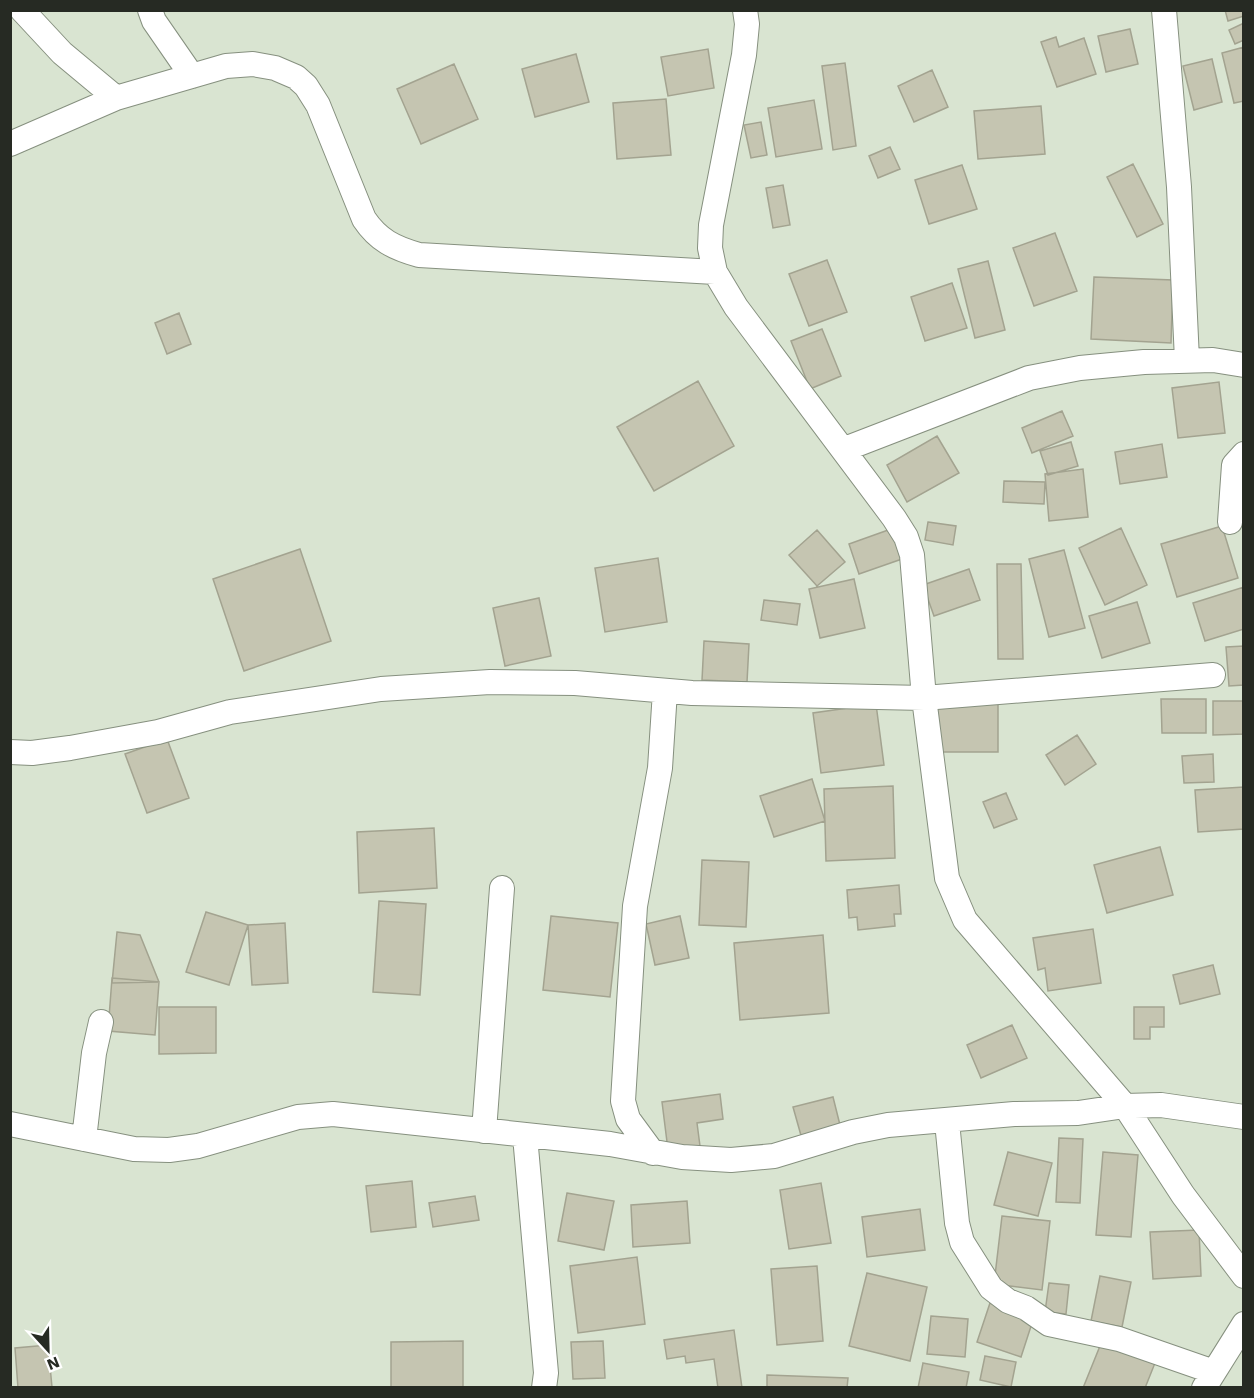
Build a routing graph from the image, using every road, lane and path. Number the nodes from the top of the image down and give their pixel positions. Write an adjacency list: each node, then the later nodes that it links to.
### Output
1 (22, 10): 6 (street)
2 (150, 10): 5 (street)
3 (745, 10): 8 (street)
4 (1164, 10): 9 (street)
5 (192, 76): 6 (street); 8 (street)
6 (116, 98): 7 (street)
7 (10, 144)
8 (715, 272): 11 (street)
9 (1187, 360): 10 (street); 11 (street)
10 (1244, 365)
11 (845, 449): 16 (street)
12 (1244, 454): 13 (street)
13 (1230, 522)
14 (1213, 675): 16 (street)
15 (665, 691): 16 (street); 17 (street); 27 (street)
16 (924, 698): 20 (street)
17 (10, 752)
18 (501, 888): 24 (street)
19 (101, 1022): 26 (street)
20 (1125, 1106): 21 (street); 22 (street); 28 (street)
21 (1244, 1117)
22 (947, 1122): 27 (street); 30 (street)
23 (10, 1124): 26 (street)
24 (484, 1131): 25 (street); 26 (street)
25 (525, 1136): 27 (street); 31 (street)
26 (84, 1139)
27 (653, 1153)
28 (1244, 1276)
29 (1244, 1324): 30 (street)
30 (1209, 1380)
31 (544, 1388)

